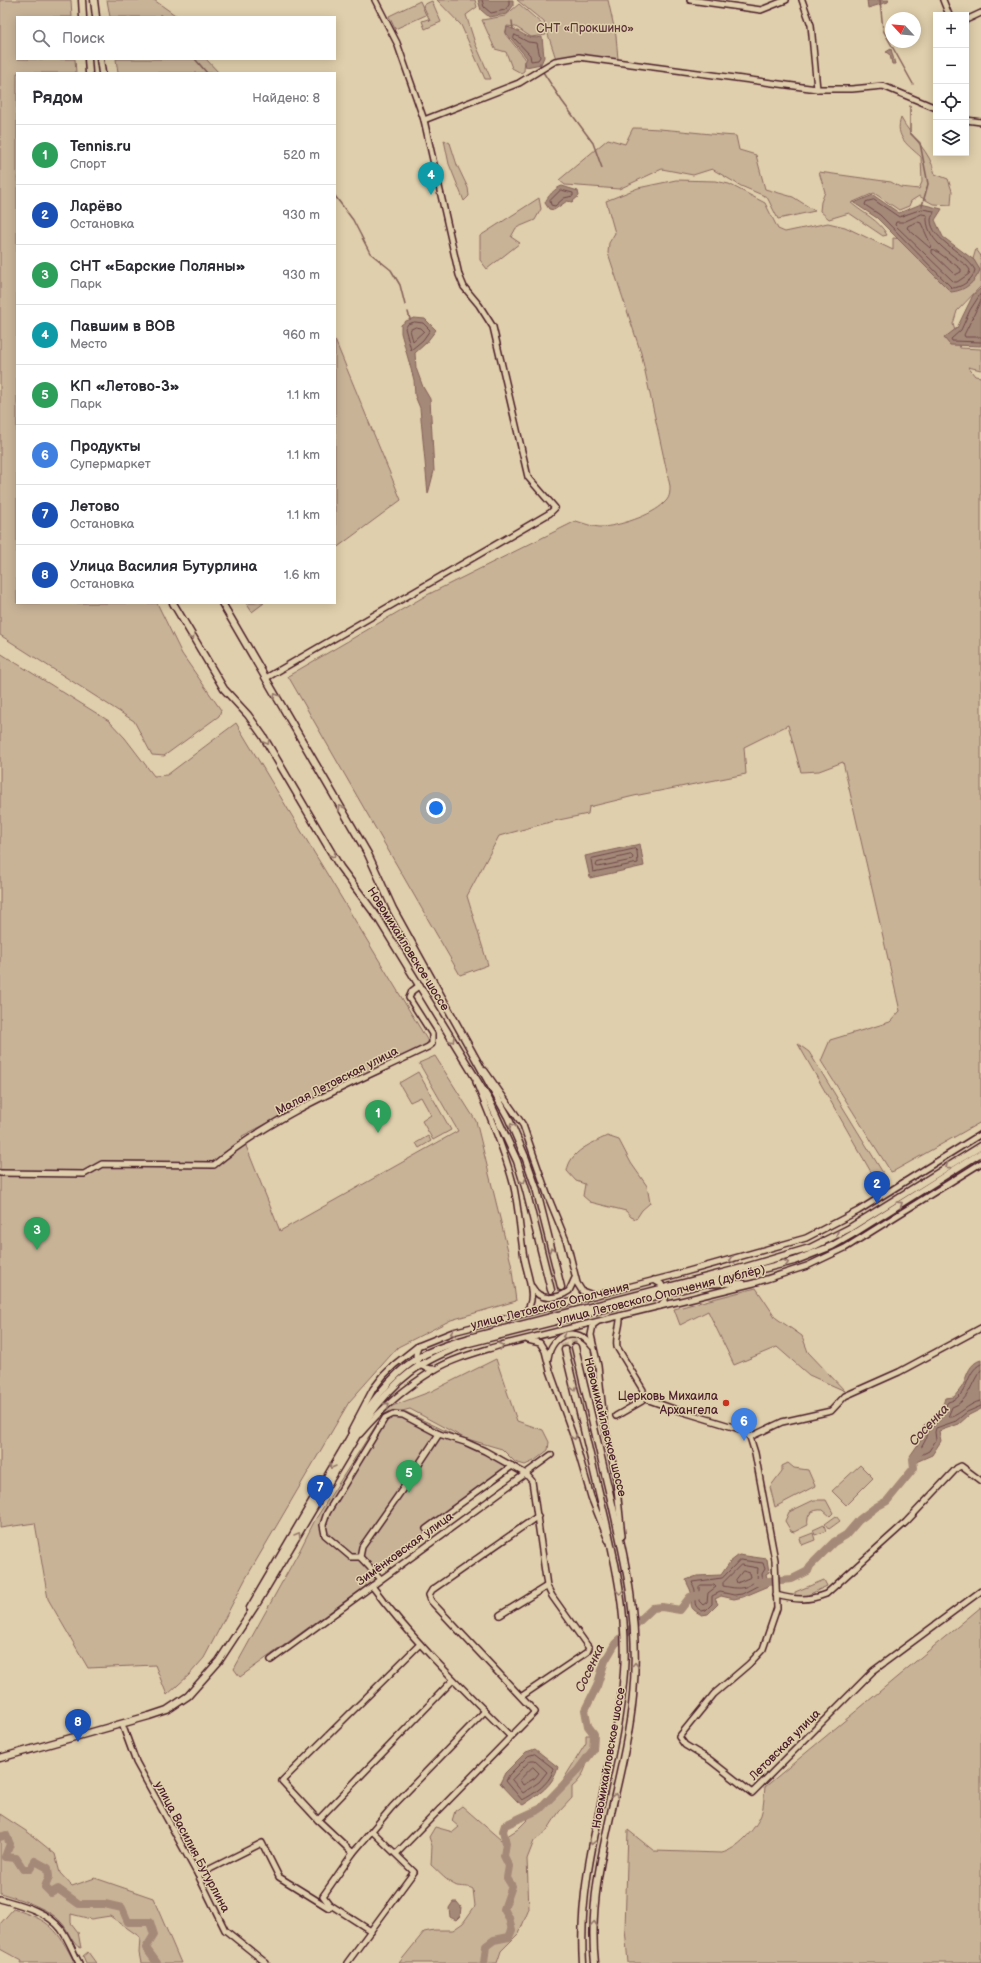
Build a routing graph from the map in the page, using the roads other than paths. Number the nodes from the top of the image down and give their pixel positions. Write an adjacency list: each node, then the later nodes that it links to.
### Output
1 (82, 0): 10 (main road)
2 (94, 0): 11 (main road)
3 (374, 0): 19 (street)
4 (690, 0): 5 (street)
5 (786, 0)
6 (802, 0): 17 (street)
7 (943, 0): 8 (street)
8 (948, 12)
9 (981, 13): 12 (street)
10 (83, 16)
11 (96, 16)
12 (969, 19)
13 (88, 60): 15 (main road)
14 (100, 60): 16 (main road)
15 (89, 72)
16 (102, 72)
17 (817, 89): 18 (street); 19 (street)
18 (933, 107)
19 (424, 120): 24 (street)
20 (969, 120): 21 (street)
21 (981, 122)
22 (174, 604): 25 (main road, Новомихайловское шоссе, one-way to 25)
23 (223, 604): 24 (main road, Новомихайловское шоссе)
24 (266, 678): 26 (main road, Новомихайловское шоссе, one-way to 24)
25 (420, 985): 27 (main road, Новомихайловское шоссе, one-way to 27); 32 (street, Малая Летовская улица)
26 (481, 1066): 33 (street); 38 (main road, Новомихайловское шоссе, one-way to 26)
27 (471, 1070): 35 (street); 39 (main road, Новомихайловское шоссе, one-way to 39)
28 (981, 1134): 34 (street, улица Летовского Ополчения (дублёр), one-way to 34)
29 (981, 1146): 40 (main road, улица Летовского Ополчения, one-way to 40)
30 (981, 1153): 37 (main road, улица Летовского Ополчения, one-way to 30)
31 (981, 1163): 36 (street, улица Летовского Ополчения (дублёр))
32 (0, 1172)
33 (576, 1275): 35 (street); 41 (street)
34 (654, 1280): 40 (street); 41 (street, улица Летовского Ополчения (дублёр))
35 (529, 1283): 43 (street)
36 (754, 1283): 37 (street); 42 (street, улица Летовского Ополчения (дублёр))
37 (702, 1284): 40 (main road, улица Летовского Ополчения)
38 (561, 1287)
39 (551, 1290)
40 (665, 1291): 42 (street); 53 (main road, улица Летовского Ополчения)
41 (595, 1295): 43 (street, улица Летовского Ополчения (дублёр))
42 (660, 1306): 44 (street, улица Летовского Ополчения (дублёр))
43 (519, 1315): 48 (street, улица Летовского Ополчения (дублёр), one-way to 48)
44 (620, 1316): 45 (street, улица Летовского Ополчения (дублёр)); 55 (street)
45 (598, 1321): 47 (street, улица Летовского Ополчения (дублёр)); 50 (street)
46 (981, 1328): 58 (street)
47 (523, 1340): 52 (street); 54 (street, улица Летовского Ополчения (дублёр), one-way to 47)
48 (418, 1346): 53 (street); 59 (street, улица Летовского Ополчения (дублёр))
49 (575, 1347): 67 (main road, Новомихайловское шоссе)
50 (593, 1347): 52 (street, one-way to 52); 67 (street)
51 (565, 1350): 69 (main road, Новомихайловское шоссе, one-way to 69)
52 (548, 1360): 69 (street, one-way to 69)
53 (418, 1362): 54 (street); 59 (main road, улица Летовского Ополчения); 60 (main road, улица Летовского Ополчения)
54 (435, 1369): 60 (street, улица Летовского Ополчения (дублёр), one-way to 54)
55 (643, 1398): 56 (street); 58 (street)
56 (616, 1416)
57 (438, 1434): 62 (street); 68 (street); 68 (street)
58 (750, 1437): 74 (street, Летовская улица)
59 (345, 1444): 76 (main road, улица Летовского Ополчения, one-way to 76)
60 (352, 1444): 76 (main road, улица Летовского Ополчения, one-way to 60)
61 (551, 1455): 63 (street, Зимёнковская улица)
62 (512, 1466): 63 (street); 66 (street)
63 (526, 1474): 65 (street); 70 (street, Зимёнковская улица)
64 (981, 1481): 74 (street)
65 (538, 1516): 72 (street); 80 (street)
66 (426, 1529)
67 (624, 1551): 97 (main road, Новомихайловское шоссе, one-way to 67)
68 (360, 1557): 70 (street)
69 (614, 1557): 96 (main road, Новомихайловское шоссе, one-way to 96)
70 (381, 1579): 71 (street, Зимёнковская улица)
71 (372, 1586): 77 (street); 78 (street, Зимёнковская улица)
72 (547, 1586): 75 (street); 80 (street)
73 (981, 1591): 74 (street, Летовская улица)
74 (776, 1595)
75 (500, 1615)
76 (241, 1627): 82 (main road, улица Летовского Ополчения)
77 (420, 1644): 79 (street); 85 (street)
78 (270, 1660)
79 (454, 1680): 81 (street); 85 (street)
80 (522, 1696): 83 (street)
81 (485, 1711): 83 (street); 86 (street)
82 (122, 1724): 84 (main road); 89 (street, улица Василия Бутурлина)
83 (510, 1736): 88 (street)
84 (0, 1758)
85 (318, 1820): 87 (street)
86 (372, 1831): 87 (street); 88 (street)
87 (353, 1853): 92 (street)
88 (396, 1854): 92 (street)
89 (198, 1875): 91 (street); 94 (street, улица Василия Бутурлина)
90 (0, 1899): 93 (street)
91 (329, 1908)
92 (371, 1931): 95 (street)
93 (79, 1963)
94 (266, 1963)
95 (347, 1963)
96 (583, 1963)
97 (595, 1963)

